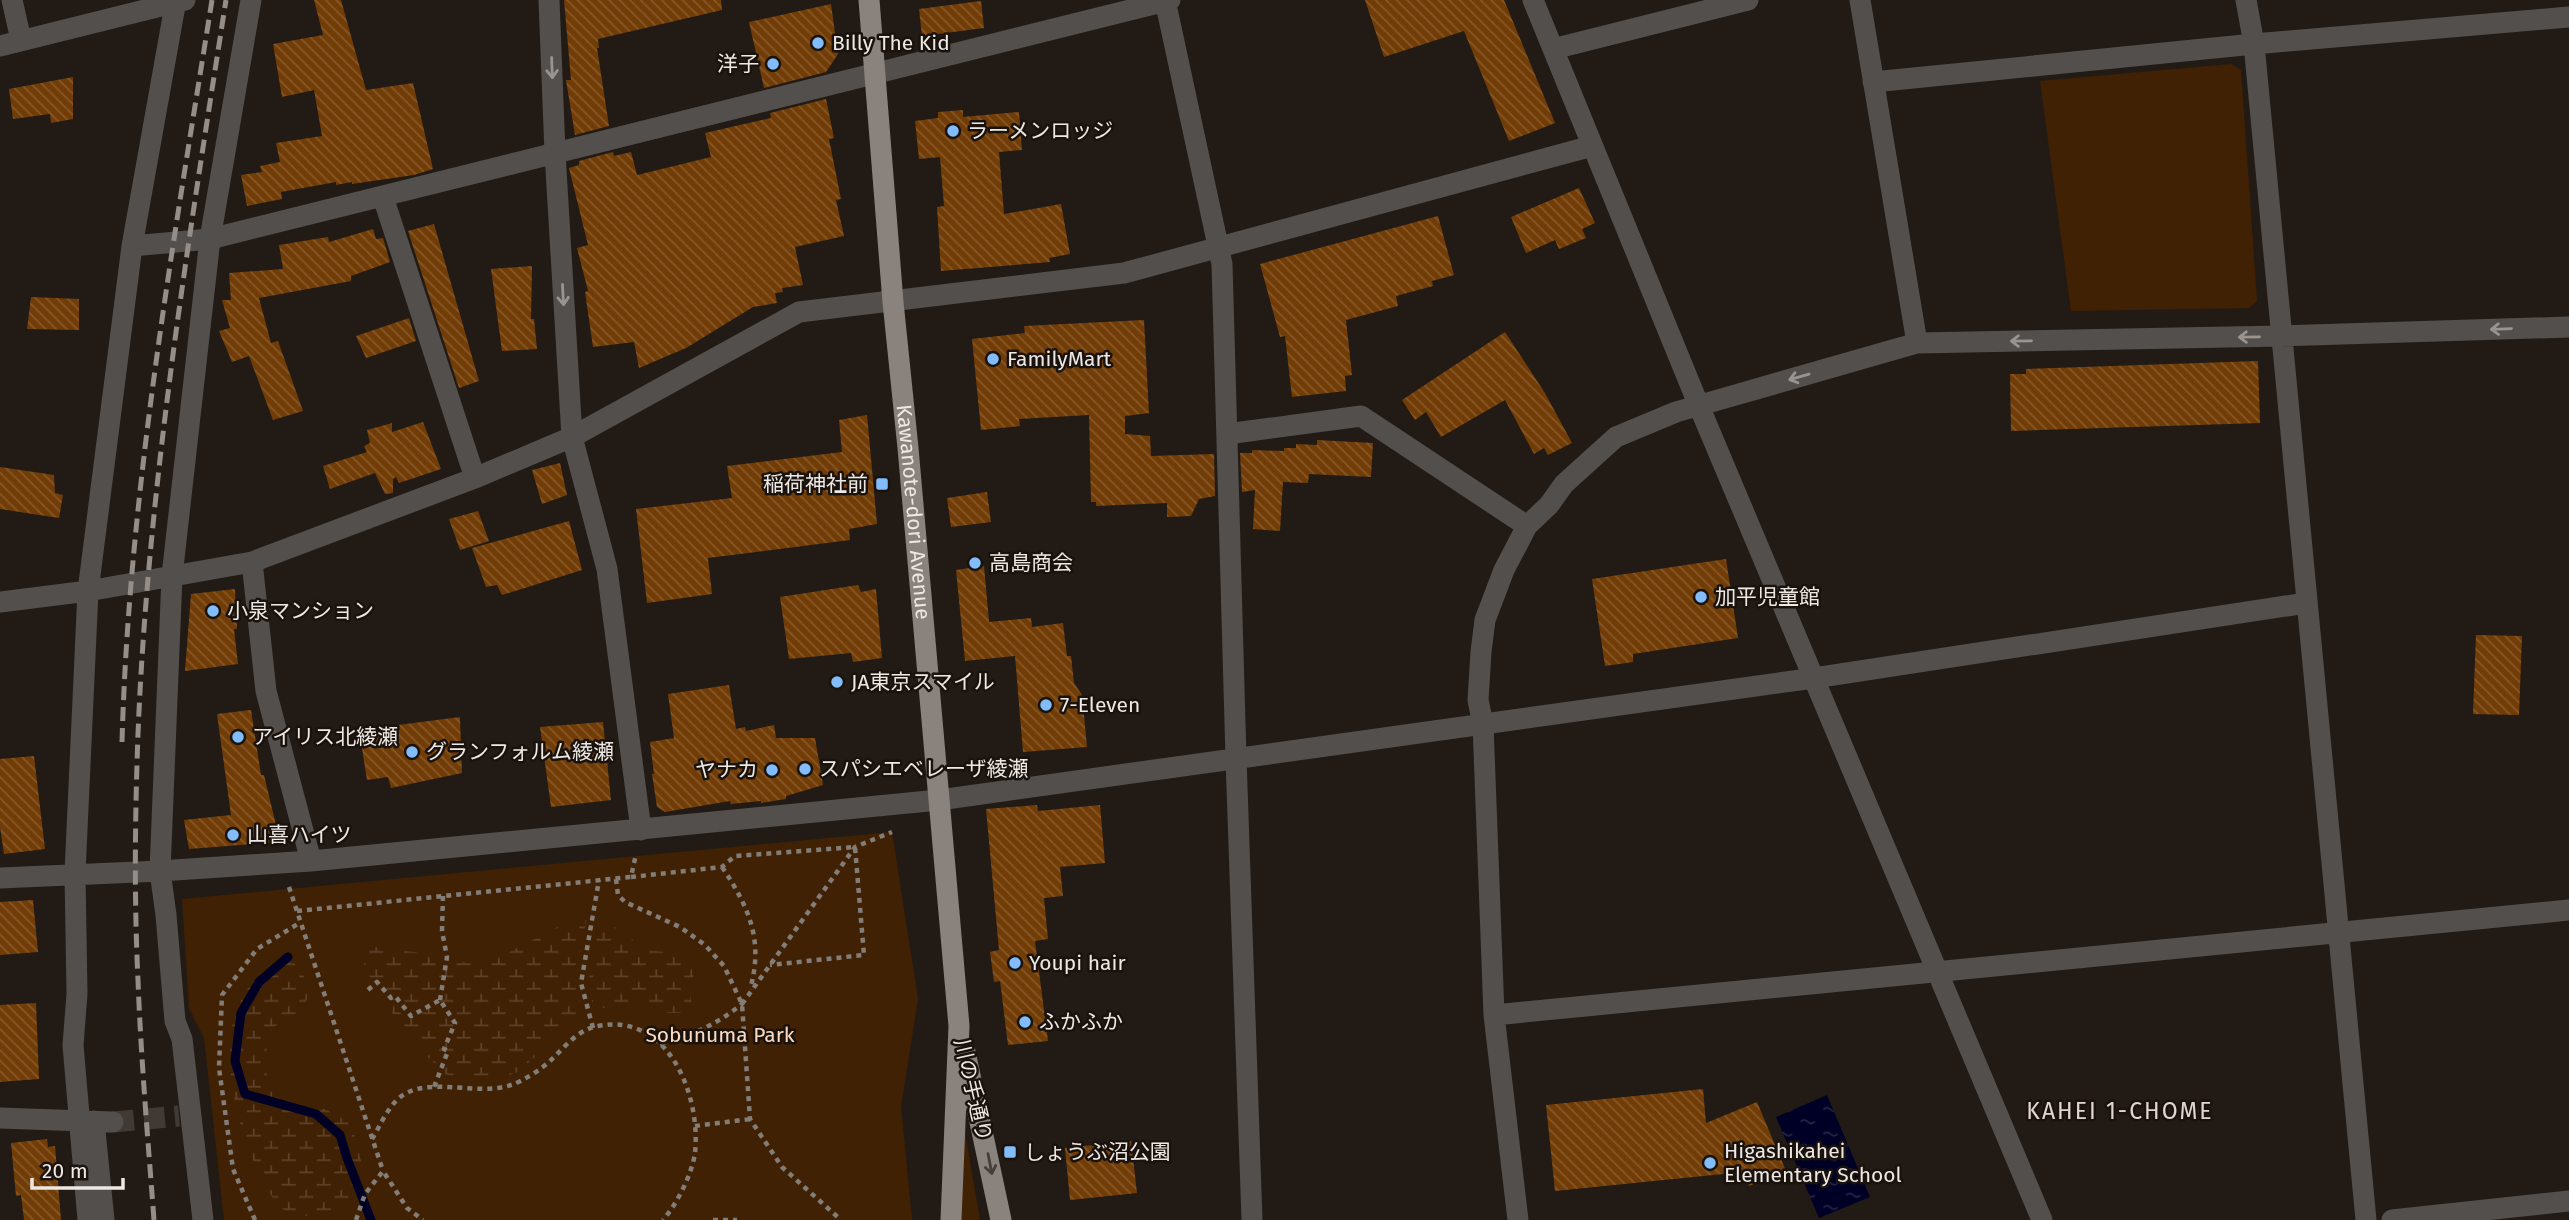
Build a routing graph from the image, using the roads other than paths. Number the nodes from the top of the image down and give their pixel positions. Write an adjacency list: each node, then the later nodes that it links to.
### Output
1 (12, 0): 12 (street)
2 (251, 0): 21 (street)
3 (550, 0): 19 (street, one-way to 19)
4 (869, 0): 16 (main road, Kawanote-dori Avenue)
5 (1533, 0): 15 (street)
6 (1748, 0): 15 (street)
7 (1860, 0): 17 (street)
8 (2246, 0): 13 (street)
9 (178, 1): 12 (street); 22 (street)
10 (1167, 1): 16 (street); 23 (street)
11 (2569, 17): 13 (street)
12 (21, 40): 14 (street)
13 (2254, 44): 17 (street); 26 (street)
14 (0, 46)
15 (1553, 48): 18 (street)
16 (875, 72): 19 (street); 24 (main road, Kawanote-dori Avenue)
17 (1873, 82): 27 (street)
18 (1592, 146): 23 (street); 28 (street)
19 (555, 153): 20 (street); 30 (street, one-way to 30)
20 (383, 197): 21 (street); 31 (street)
21 (210, 239): 22 (street); 34 (street)
22 (132, 246): 35 (street)
23 (1217, 247): 24 (street); 29 (street)
24 (893, 302): 30 (street); 41 (main road, Kawanote-dori Avenue)
25 (2569, 327): 26 (street, one-way to 26)
26 (2281, 336): 27 (street, one-way to 27); 37 (street)
27 (1917, 343): 28 (street, one-way to 28)
28 (1699, 406): 32 (street); 38 (street)
29 (1227, 434): 32 (street); 40 (street)
30 (572, 437): 31 (street); 42 (street)
31 (474, 478): 33 (street)
32 (1527, 526): 39 (street)
33 (253, 562): 34 (street); 43 (street)
34 (172, 576): 35 (street); 44 (street)
35 (89, 591): 36 (street); 45 (street)
36 (0, 602)
37 (2305, 603): 38 (street); 48 (street)
38 (1814, 678): 39 (street); 49 (street)
39 (1483, 724): 40 (street); 50 (street)
40 (1236, 758): 41 (street); 60 (street)
41 (939, 800): 42 (street); 51 (main road, Kawanote-dori Avenue)
42 (641, 830): 43 (street)
43 (311, 861): 44 (street)
44 (160, 871): 45 (street); 57 (street)
45 (75, 873): 46 (street); 53 (street)
46 (0, 878)
47 (2569, 910): 48 (street)
48 (2338, 932): 49 (street); 63 (street)
49 (1936, 972): 50 (street); 62 (street)
50 (1494, 1015): 61 (street)
51 (959, 1026): 58 (main road, 川の手通り); 59 (main road, 川の手通り, one-way to 59)
52 (0, 1118): 53 (street)
53 (95, 1121): 55 (street); 56 (street)
54 (2569, 1201): 64 (street)
55 (88, 1220)
56 (104, 1220)
57 (203, 1220)
58 (951, 1220)
59 (1001, 1220)
60 (1252, 1220)
61 (1518, 1220)
62 (2042, 1220)
63 (2366, 1220)
64 (2392, 1220)

